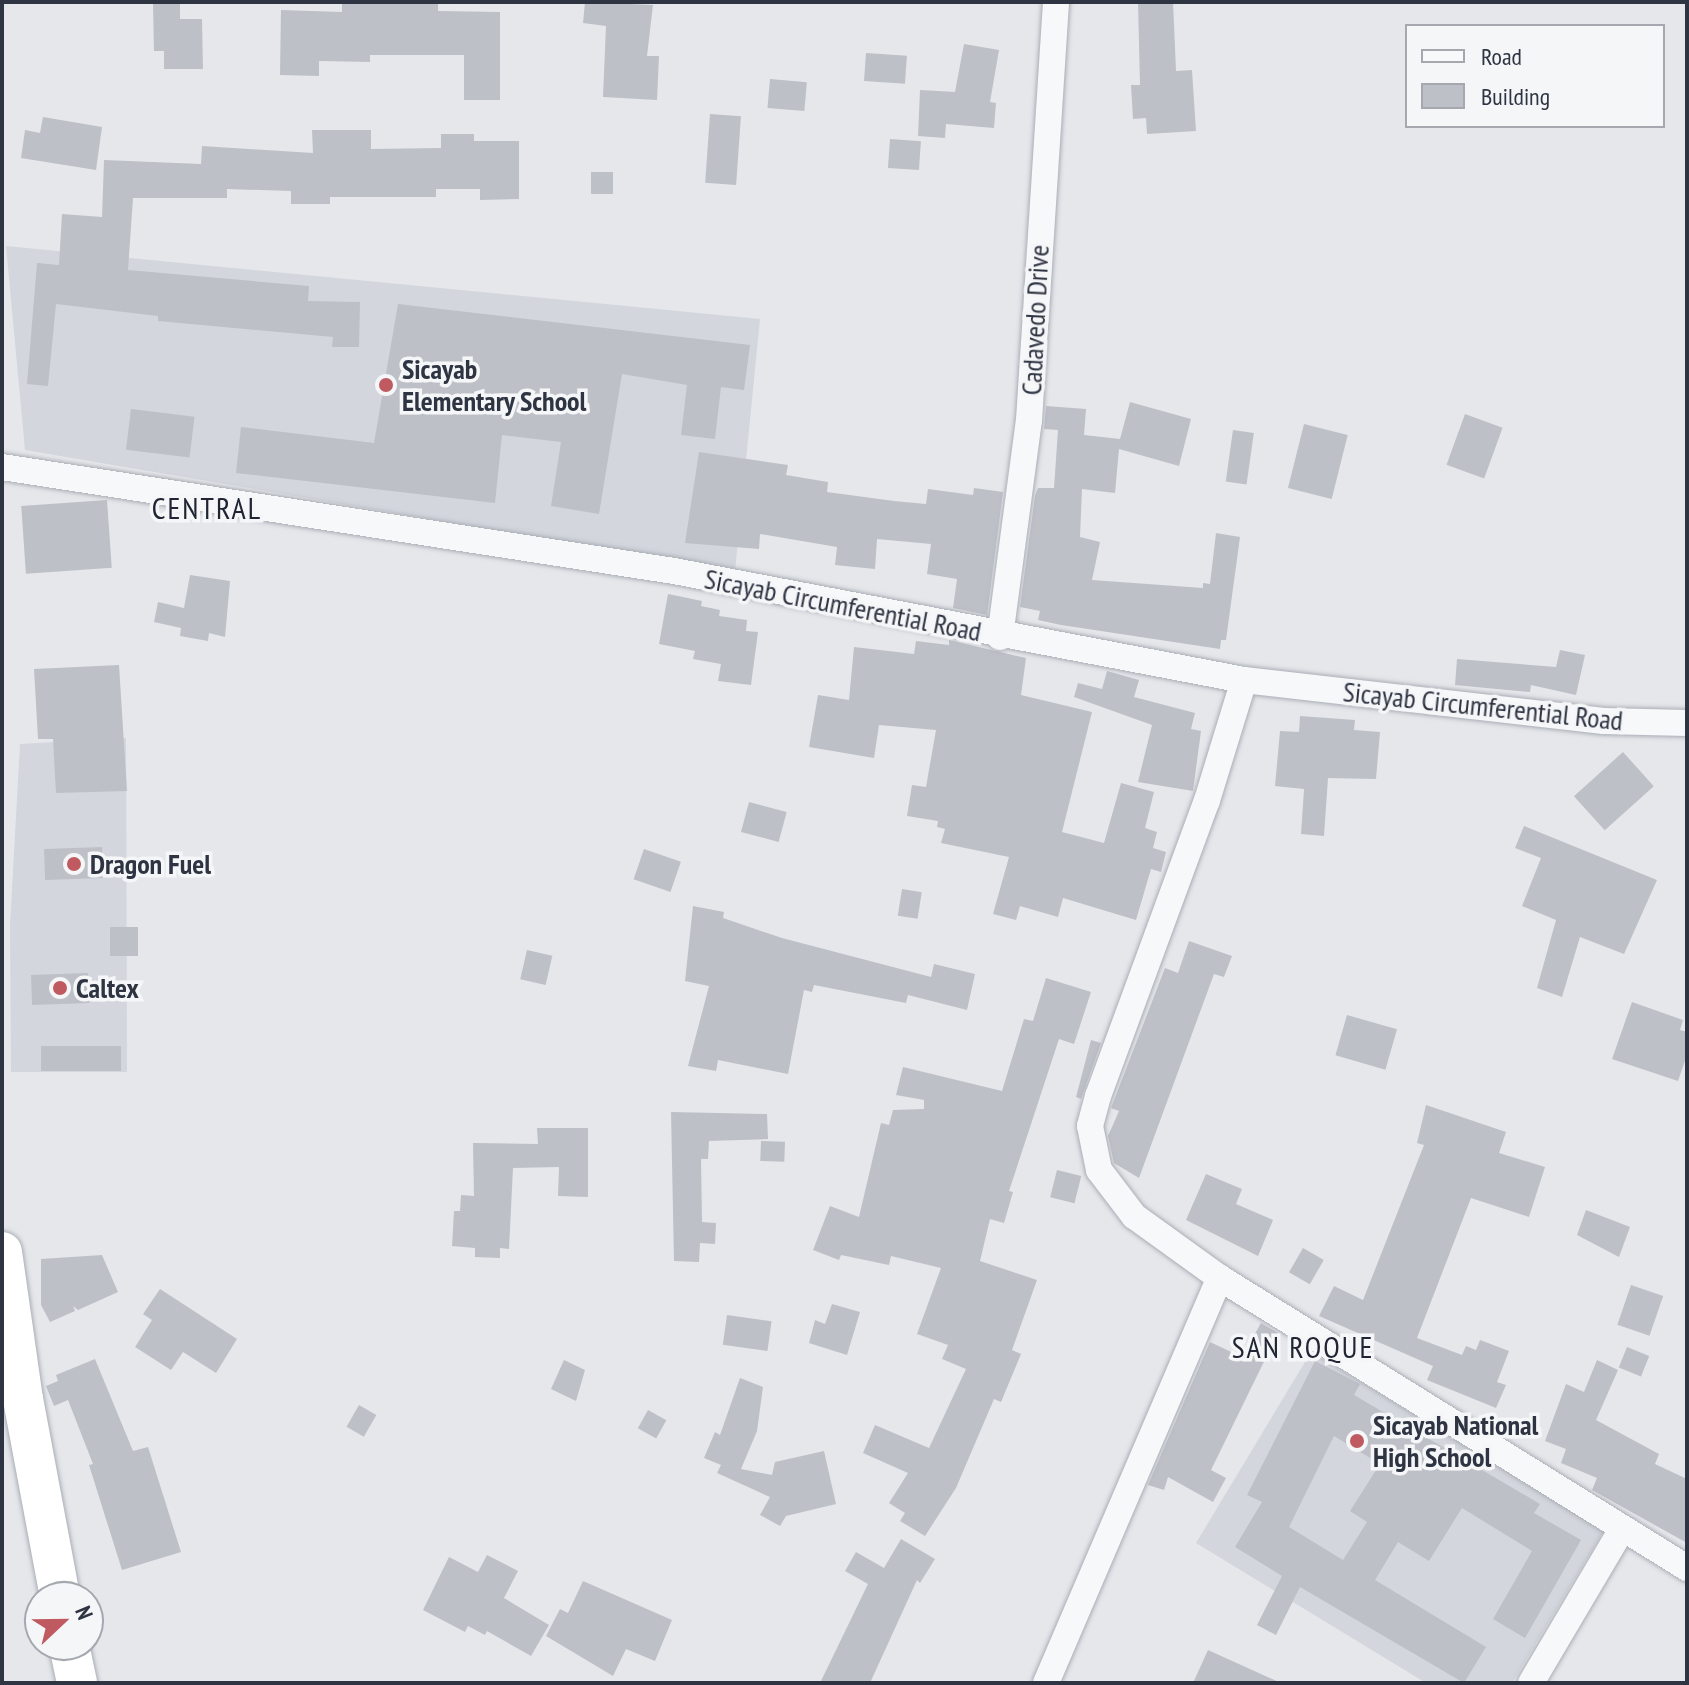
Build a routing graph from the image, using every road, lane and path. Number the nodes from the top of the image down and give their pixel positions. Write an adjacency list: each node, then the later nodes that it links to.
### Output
1 (1056, 2): 3 (street, Cadavedo Drive)
2 (2, 467): 3 (street, Sicayab Circumferential Road)
3 (1000, 637): 4 (street, Sicayab Circumferential Road)
4 (1244, 680): 5 (street, Sicayab Circumferential Road); 7 (street)
5 (1687, 723)
6 (2, 1252): 10 (highway)
7 (1220, 1278): 8 (street); 13 (street)
8 (1622, 1529): 9 (street); 14 (street)
9 (1687, 1568)
10 (57, 1581)
11 (72, 1661): 12 (highway)
12 (77, 1683)
13 (1046, 1683)
14 (1531, 1683)

